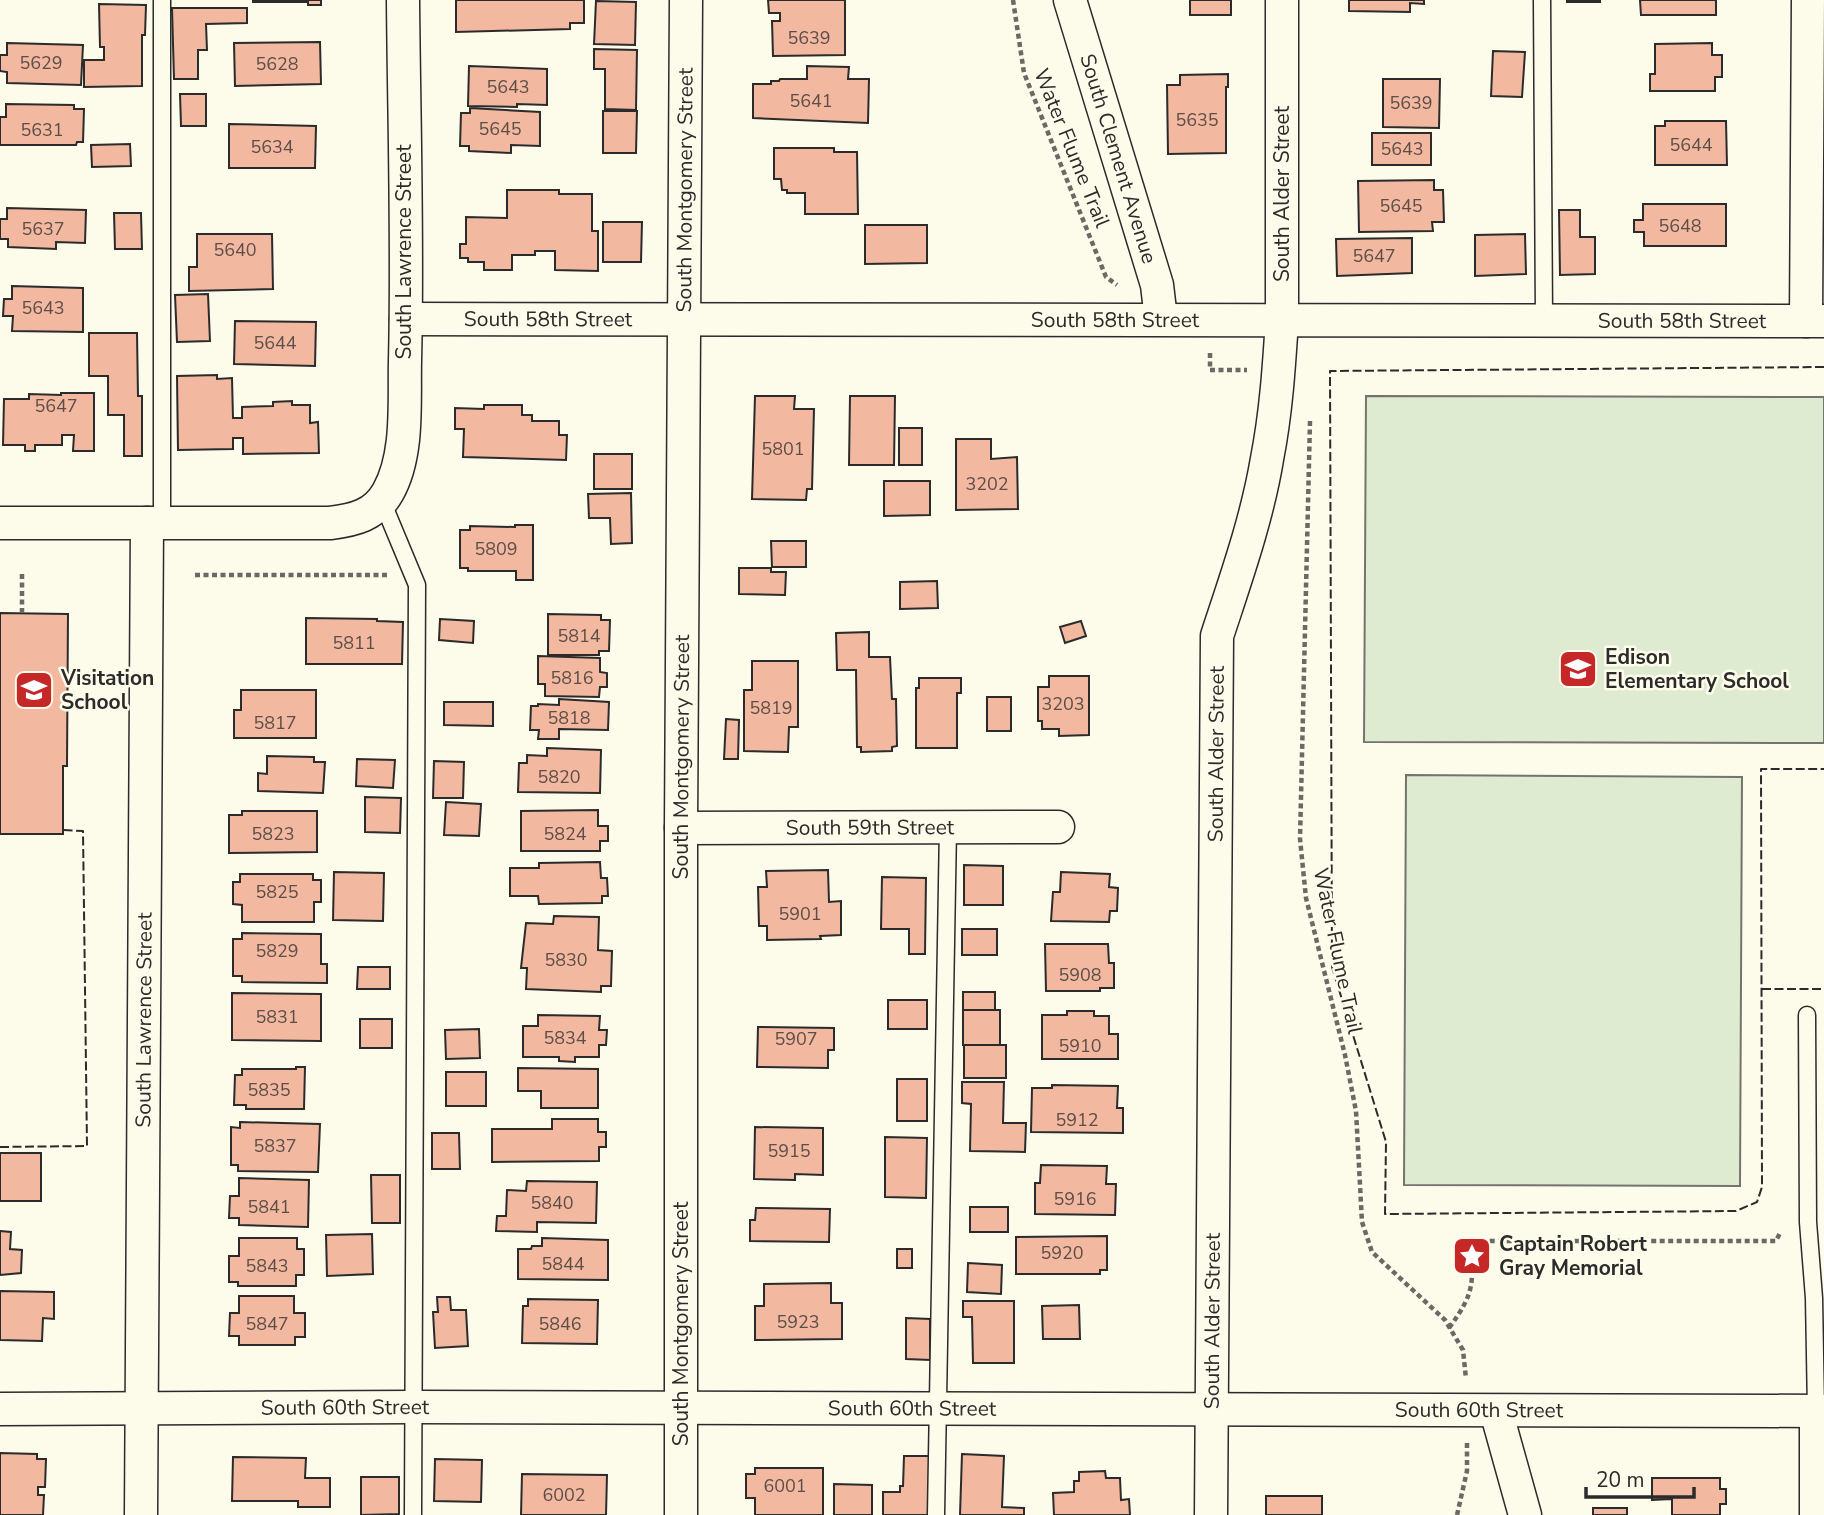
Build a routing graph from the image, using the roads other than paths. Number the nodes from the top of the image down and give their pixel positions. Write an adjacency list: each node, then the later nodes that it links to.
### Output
1 (162, 0): 16 (lane)
2 (403, 0): 8 (street, South Lawrence Street)
3 (685, 0): 9 (street, South Montgomery Street)
4 (1070, 0): 10 (street, South Clement Avenue)
5 (1282, 0): 11 (street, South Alder Street)
6 (1542, 0): 12 (lane)
7 (1808, 0): 13 (street)
8 (406, 319): 9 (street, South 58th Street); 14 (street, South Lawrence Street)
9 (685, 319): 10 (street, South 58th Street); 19 (street, South Montgomery Street)
10 (1161, 319): 11 (street, South 58th Street)
11 (1282, 320): 12 (street, South 58th Street); 27 (street, South Alder Street)
12 (1544, 320): 13 (street, South 58th Street)
13 (1815, 321)
14 (382, 500): 16 (street); 22 (lane)
15 (0, 523): 16 (street)
16 (155, 523): 24 (street, South Lawrence Street)
17 (948, 827): 18 (street, South 59th Street); 19 (street, South 59th Street); 26 (lane)
18 (1058, 827)
19 (681, 828): 25 (street, South Montgomery Street)
20 (1807, 1015): 21 (lane)
21 (1819, 1298): 29 (lane)
22 (413, 1407): 24 (street, South 60th Street); 25 (street, South 60th Street); 31 (lane)
23 (0, 1409): 24 (street, South 60th Street)
24 (141, 1409): 30 (street, South Lawrence Street)
25 (681, 1409): 26 (street, South 60th Street); 32 (street, South Montgomery Street)
26 (937, 1410): 27 (street, South 60th Street); 33 (lane)
27 (1211, 1410): 28 (street, South 60th Street); 34 (street, South Alder Street)
28 (1496, 1410): 29 (street, South 60th Street); 35 (street)
29 (1820, 1411): 36 (street)
30 (141, 1515)
31 (413, 1515)
32 (681, 1515)
33 (936, 1515)
34 (1210, 1515)
35 (1525, 1515)
36 (1816, 1515)

